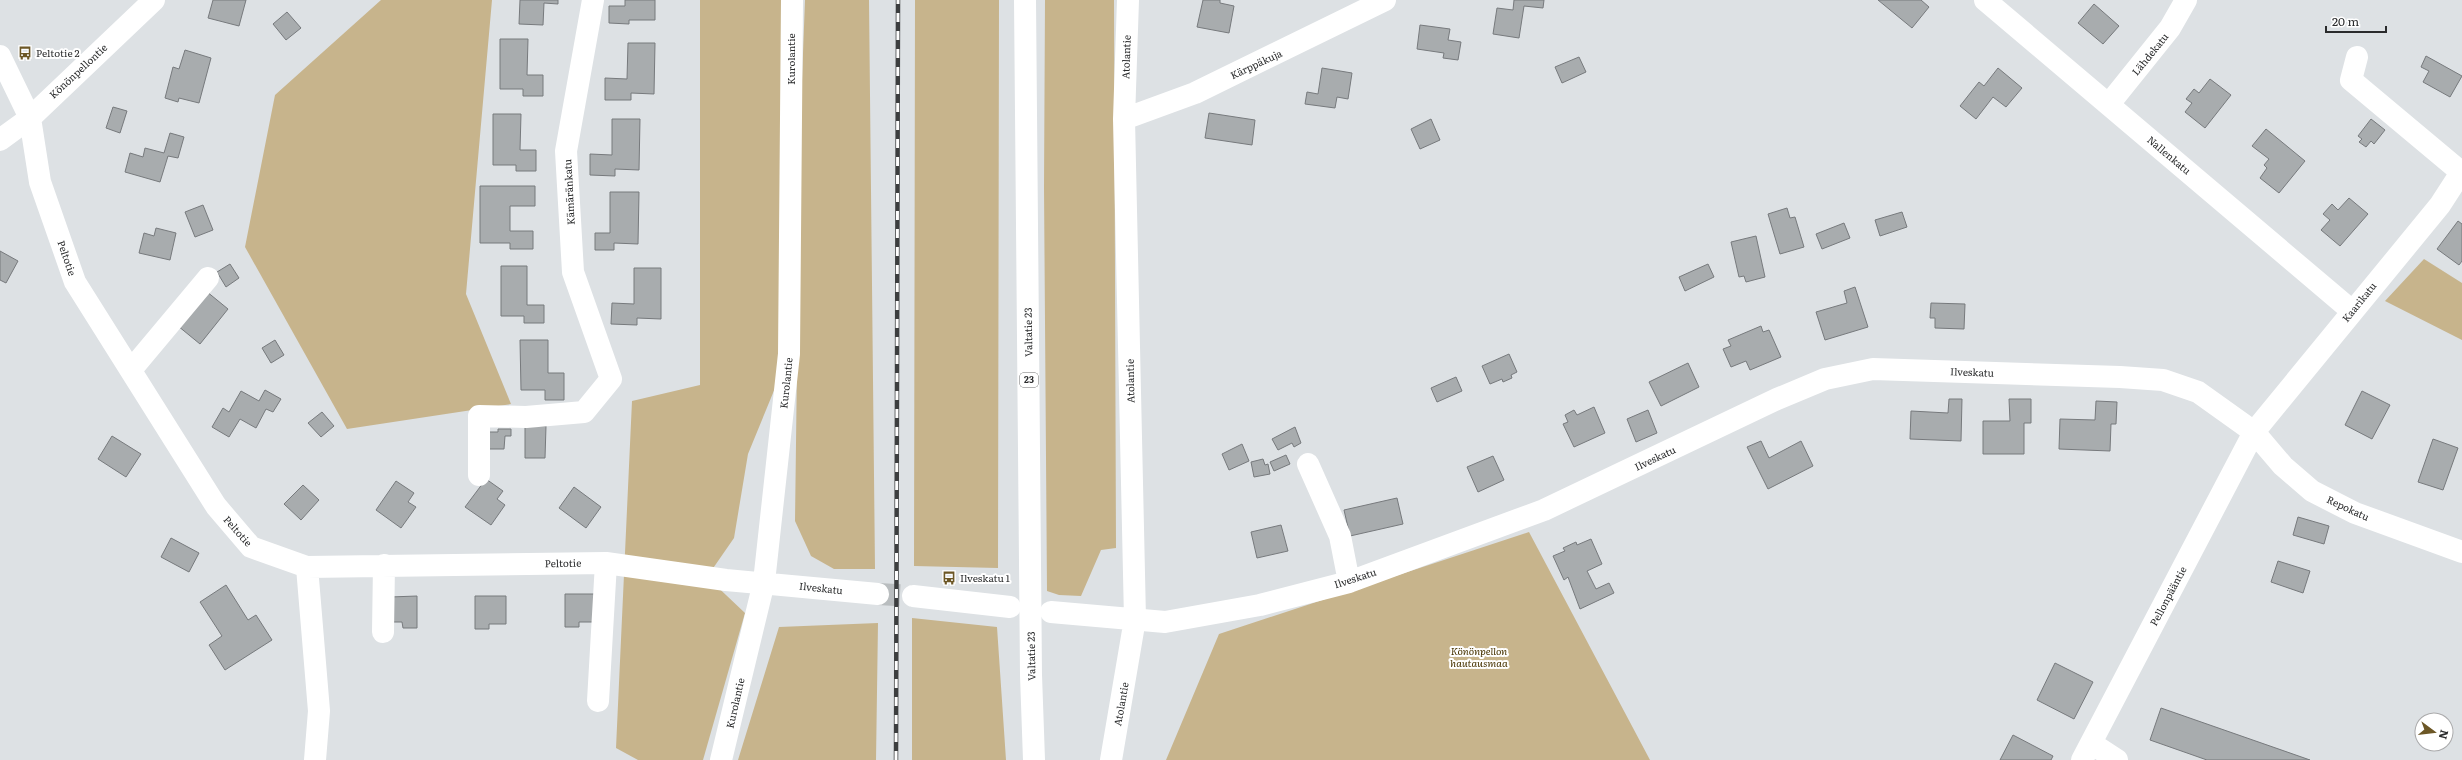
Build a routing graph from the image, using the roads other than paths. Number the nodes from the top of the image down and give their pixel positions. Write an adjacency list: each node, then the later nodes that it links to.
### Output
1 (154, 0): 12 (main road, Könönpellontie)
2 (593, 0): 21 (main road, Kämäränkatu)
3 (792, 0): 26 (main road, Kurolantie)
4 (1025, 0): 38 (main road, Valtatie 23 / 23)
5 (1128, 0): 13 (main road, Atolantie)
6 (1385, 0): 13 (main road, Kärppäkuja)
7 (1985, 0): 11 (main road, Nallenkatu)
8 (2186, 0): 11 (main road, Lähdekatu)
9 (0, 56): 12 (main road, Peltotie)
10 (2357, 57): 15 (main road)
11 (2109, 104): 17 (main road, Nallenkatu)
12 (30, 118): 14 (main road, Könönpellontie); 18 (main road, Peltotie)
13 (1124, 119): 32 (main road, Atolantie)
14 (0, 140)
15 (2462, 171): 17 (main road, Kaarikatu)
16 (208, 278): 18 (main road)
17 (2352, 312): 19 (main road, Kaarikatu)
18 (131, 370): 25 (main road, Peltotie)
19 (2254, 432): 22 (main road, Repokatu); 27 (main road, Ilveskatu); 35 (main road, Pellonpääntie)
20 (1308, 464): 27 (main road)
21 (479, 475)
22 (2462, 552)
23 (606, 563): 24 (main road, Peltotie); 26 (main road, Peltotie); 34 (main road)
24 (384, 566): 25 (main road, Peltotie); 33 (main road)
25 (307, 567): 36 (main road)
26 (764, 582): 28 (main road, Ilveskatu); 37 (main road, Kurolantie)
27 (1349, 582): 32 (main road, Ilveskatu)
28 (878, 594)
29 (913, 596): 30 (main road)
30 (1010, 607)
31 (1051, 612): 32 (main road, Ilveskatu)
32 (1135, 619): 39 (main road, Atolantie)
33 (383, 632)
34 (598, 701)
35 (2086, 752): 40 (main road)
36 (315, 760)
37 (721, 760)
38 (1034, 760)
39 (1111, 760)
40 (2118, 760)

